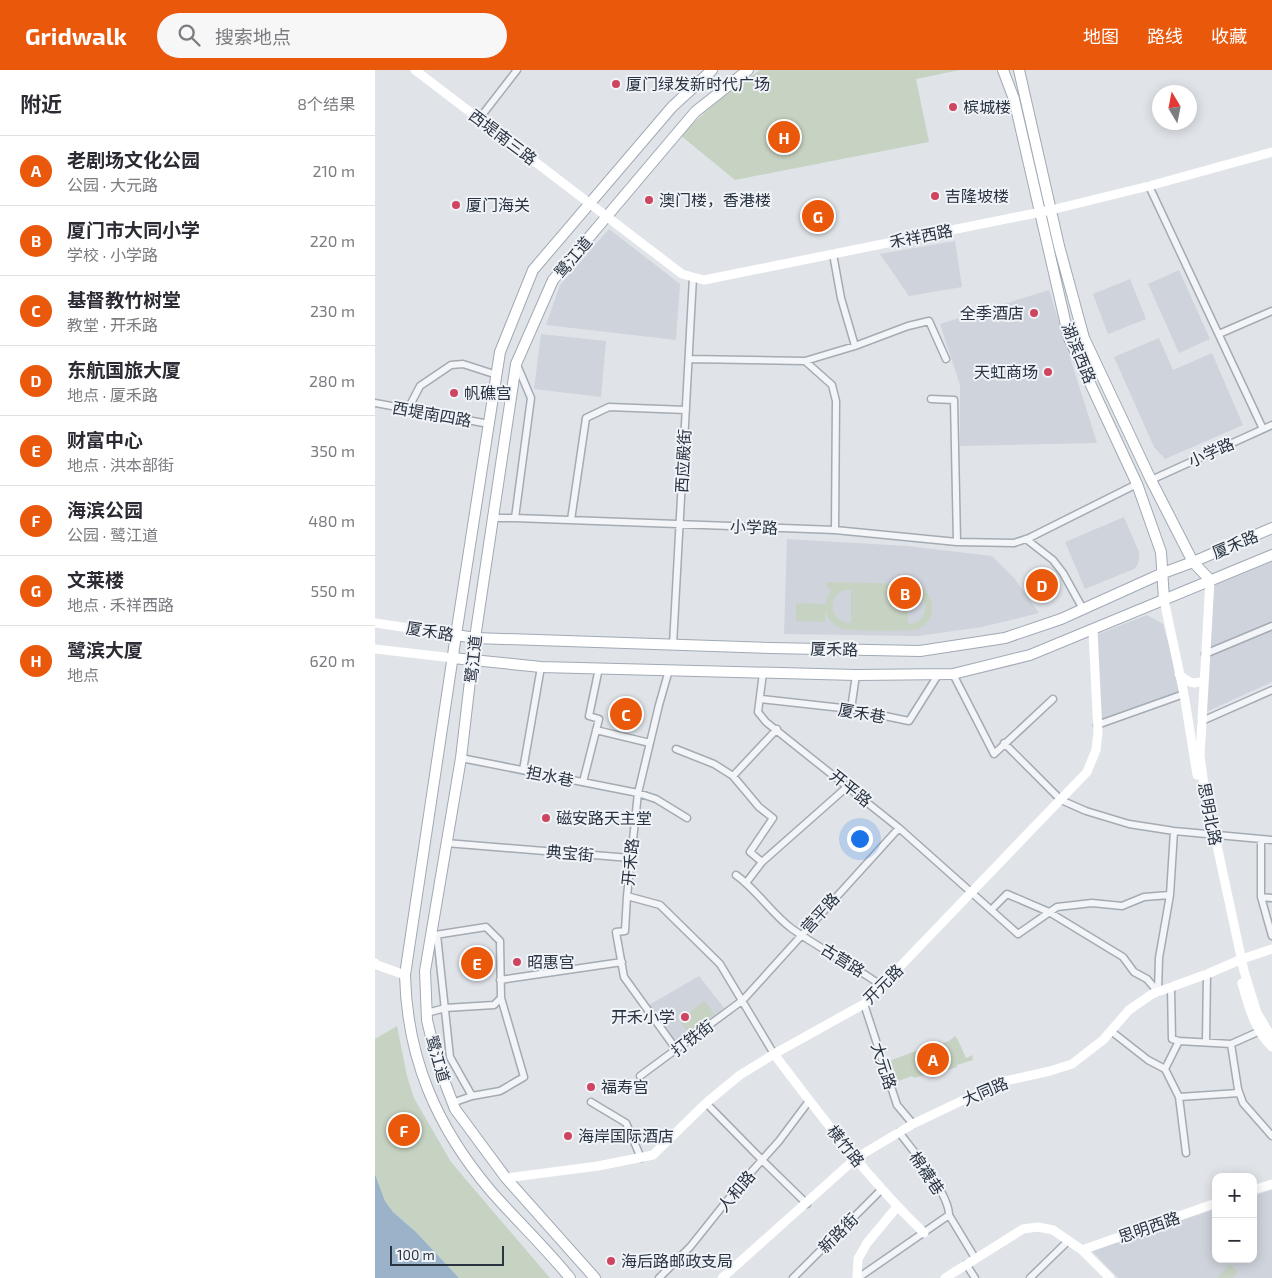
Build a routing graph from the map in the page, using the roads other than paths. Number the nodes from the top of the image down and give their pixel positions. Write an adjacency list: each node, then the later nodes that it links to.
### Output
1 (415, 70): 7 (street, 西堤南三路)
2 (517, 70): 7 (street)
3 (712, 70): 10 (main road, 鹭江道)
4 (748, 70): 13 (main road, 鹭江道)
5 (1003, 70): 12 (main road, 湖滨西路)
6 (1019, 70): 11 (main road, 湖滨西路)
7 (479, 119): 10 (street, 西堤南三路)
8 (1272, 152): 9 (street, 禾祥西路)
9 (1149, 186): 11 (street, 禾祥西路); 17 (street)
10 (590, 204): 13 (street, 禾祥西路); 23 (main road, 鹭江道)
11 (1051, 210): 12 (street, 禾祥西路); 31 (main road, 湖滨西路)
12 (1040, 212): 14 (street, 禾祥西路); 32 (main road, 湖滨西路)
13 (607, 216): 15 (street, 禾祥西路); 22 (main road, 鹭江道)
14 (833, 254): 15 (street, 禾祥西路); 18 (street)
15 (693, 277): 19 (street, 西应殿街)
16 (1272, 311): 17 (street)
17 (1219, 334): 30 (street)
18 (855, 346): 20 (street); 21 (street)
19 (689, 359): 21 (street); 27 (street, 西应殿街)
20 (946, 359)
21 (805, 361): 38 (street)
22 (516, 364): 33 (main road, 鹭江道); 34 (street)
23 (497, 375): 26 (street); 28 (main road, 鹭江道)
24 (931, 399): 40 (street)
25 (375, 403): 26 (street, 西堤南四路)
26 (408, 409): 28 (street, 西堤南四路)
27 (686, 410): 35 (street); 36 (street, 西应殿街)
28 (489, 424): 50 (main road, 鹭江道)
29 (1272, 425): 30 (street, 小学路)
30 (1263, 429): 31 (street, 小学路)
31 (1151, 480): 42 (main road, 湖滨西路)
32 (1137, 484): 39 (street, 小学路); 43 (main road, 湖滨西路)
33 (493, 518): 34 (street, 小学路); 51 (main road, 鹭江道)
34 (515, 518): 35 (street, 小学路)
35 (571, 520): 36 (street, 小学路)
36 (680, 524): 38 (street, 小学路); 52 (street, 西应殿街)
37 (1272, 528): 42 (main road, 厦禾路)
38 (835, 530): 40 (street, 小学路)
39 (1025, 539): 40 (street, 小学路); 46 (street)
40 (957, 542)
41 (1272, 556): 44 (main road, 厦禾路)
42 (1193, 562): 43 (main road, 厦禾路); 44 (main road, 湖滨西路)
43 (1163, 573): 45 (main road, 湖滨西路); 46 (main road, 厦禾路)
44 (1210, 580): 45 (main road, 厦禾路); 54 (street, 思明北路)
45 (1164, 600): 49 (main road, 厦禾路); 62 (street, 思明北路)
46 (1083, 609): 52 (main road, 厦禾路)
47 (375, 623): 50 (street, 厦禾路)
48 (1272, 626): 54 (street)
49 (1093, 630): 61 (main road, 厦禾路); 72 (street, 开元路)
50 (456, 635): 51 (main road, 厦禾路); 55 (main road, 鹭江道)
51 (475, 638): 52 (main road, 厦禾路); 56 (main road, 鹭江道)
52 (673, 644)
53 (375, 649): 55 (street, 厦禾路)
54 (1205, 654): 65 (street, 思明北路)
55 (453, 658): 56 (main road, 厦禾路); 111 (main road, 鹭江道)
56 (474, 660): 57 (main road, 厦禾路); 78 (main road, 鹭江道)
57 (541, 667): 58 (main road, 厦禾路); 79 (street)
58 (599, 668): 59 (main road, 厦禾路); 74 (street)
59 (669, 670): 60 (main road, 厦禾路); 76 (street, 开禾路)
60 (763, 673): 63 (main road, 厦禾路); 69 (street, 开平路)
61 (953, 674): 64 (main road, 厦禾路); 75 (street)
62 (1179, 674): 65 (street); 67 (street, 思明北路)
63 (856, 675): 64 (main road, 厦禾路); 70 (street)
64 (938, 675): 70 (street, 厦禾巷)
65 (1204, 680): 71 (street, 思明北路)
66 (1272, 690): 71 (street)
67 (1184, 694): 72 (street); 88 (street, 思明北路)
68 (1053, 699): 75 (street)
69 (761, 700): 70 (street, 厦禾巷); 73 (street, 开平路)
70 (851, 709)
71 (1201, 722): 88 (street, 思明北路)
72 (1097, 724): 84 (street, 开元路)
73 (777, 729): 80 (street); 82 (street, 开平路)
74 (596, 730): 76 (street); 81 (street)
75 (1004, 743): 84 (street)
76 (649, 744): 83 (street, 开禾路)
77 (676, 749): 80 (street)
78 (461, 758): 79 (street, 担水巷); 91 (main road, 鹭江道)
79 (523, 770): 81 (street, 担水巷)
80 (733, 776): 93 (street)
81 (583, 782): 83 (street, 担水巷)
82 (848, 786): 86 (street, 开平路); 93 (street)
83 (638, 793): 85 (street, 担水巷); 92 (street, 开禾路)
84 (1061, 800): 87 (street); 96 (street, 开元路)
85 (687, 818)
86 (899, 828): 96 (street, 开平路); 103 (street, 营平路)
87 (1174, 831): 88 (street); 97 (street)
88 (1211, 834): 89 (street); 107 (street, 思明北路)
89 (1261, 839): 90 (street); 99 (street)
90 (1272, 840)
91 (446, 843): 92 (street, 典宝街); 104 (main road, 鹭江道)
92 (630, 858): 98 (street, 开禾路)
93 (761, 862): 95 (street)
94 (735, 875): 95 (street, 古营路)
95 (746, 883): 103 (street, 古营路)
96 (973, 892): 101 (street, 开平路); 113 (street, 开元路)
97 (1170, 895): 102 (street); 115 (street)
98 (627, 896): 108 (street); 117 (street, 开禾路)
99 (1261, 897): 100 (street); 105 (street)
100 (1272, 898)
101 (991, 910): 102 (street); 102 (street, 开平路)
102 (1049, 912): 115 (street)
103 (801, 934): 113 (street, 古营路); 117 (street, 营平路)
104 (434, 935): 112 (street); 119 (street); 120 (main road, 鹭江道)
105 (1272, 936)
106 (1272, 949): 107 (street, 大同路)
107 (1239, 960): 110 (street, 大同路); 122 (street, 思明北路); 123 (street, 思明北路)
108 (622, 962): 112 (street); 128 (street)
109 (375, 963): 111 (street)
110 (1207, 974): 114 (street, 大同路); 125 (street)
111 (405, 975): 159 (main road, 鹭江道)
112 (500, 980): 116 (street)
113 (882, 986): 118 (street, 开元路)
114 (1171, 987): 115 (street, 大同路); 124 (street)
115 (1158, 992): 121 (street, 大同路)
116 (501, 998): 119 (street); 133 (street)
117 (743, 1000): 128 (street, 打铁街); 129 (street, 开禾路)
118 (864, 1004): 129 (street, 开元路); 139 (street, 大元路)
119 (445, 1008): 120 (street); 133 (street)
120 (427, 1013): 137 (main road, 鹭江道)
121 (1111, 1031): 130 (street); 139 (street, 大同路)
122 (1260, 1031): 126 (street); 127 (street, 思明北路)
123 (1272, 1038)
124 (1179, 1041): 125 (street); 130 (street)
125 (1206, 1042): 126 (street)
126 (1231, 1044): 132 (street)
127 (1272, 1047)
128 (676, 1049): 131 (street, 打铁街)
129 (774, 1054): 135 (street, 横竹路); 138 (street, 开元路)
130 (1165, 1069): 134 (street)
131 (641, 1076)
132 (1239, 1093): 134 (street); 141 (street)
133 (472, 1096): 137 (street)
134 (1179, 1097): 142 (street)
135 (809, 1101): 144 (street, 横竹路); 145 (street, 人和路)
136 (591, 1102): 143 (street)
137 (452, 1103): 146 (main road, 鹭江道)
138 (706, 1103): 143 (street, 开元路); 145 (street)
139 (913, 1124): 140 (street, 大同路)
140 (899, 1132): 144 (street, 大同路); 153 (street, 棉襪巷)
141 (1272, 1136)
142 (1186, 1153)
143 (641, 1158): 146 (street, 开元路)
144 (856, 1158): 148 (street, 横竹路); 150 (street, 大同路)
145 (761, 1160): 150 (street); 161 (street, 人和路)
146 (506, 1178): 160 (main road, 鹭江道)
147 (1272, 1184): 149 (street)
148 (882, 1188): 152 (street, 横竹路); 163 (street, 新路街)
149 (1257, 1189)
150 (807, 1204): 162 (street, 大同路)
151 (1212, 1204): 156 (street, 思明西路)
152 (897, 1207): 154 (street, 横竹路); 164 (street)
153 (949, 1215): 154 (street); 157 (street, 棉襪巷)
154 (925, 1233): 164 (street)
155 (1068, 1241): 156 (street); 157 (street); 167 (street)
156 (1082, 1250): 168 (street)
157 (975, 1258): 158 (street)
158 (966, 1264): 165 (street); 166 (street)
159 (570, 1278)
160 (595, 1278)
161 (659, 1278)
162 (722, 1278)
163 (793, 1278)
164 (857, 1278)
165 (945, 1278)
166 (975, 1278)
167 (1030, 1278)
168 (1110, 1278)

